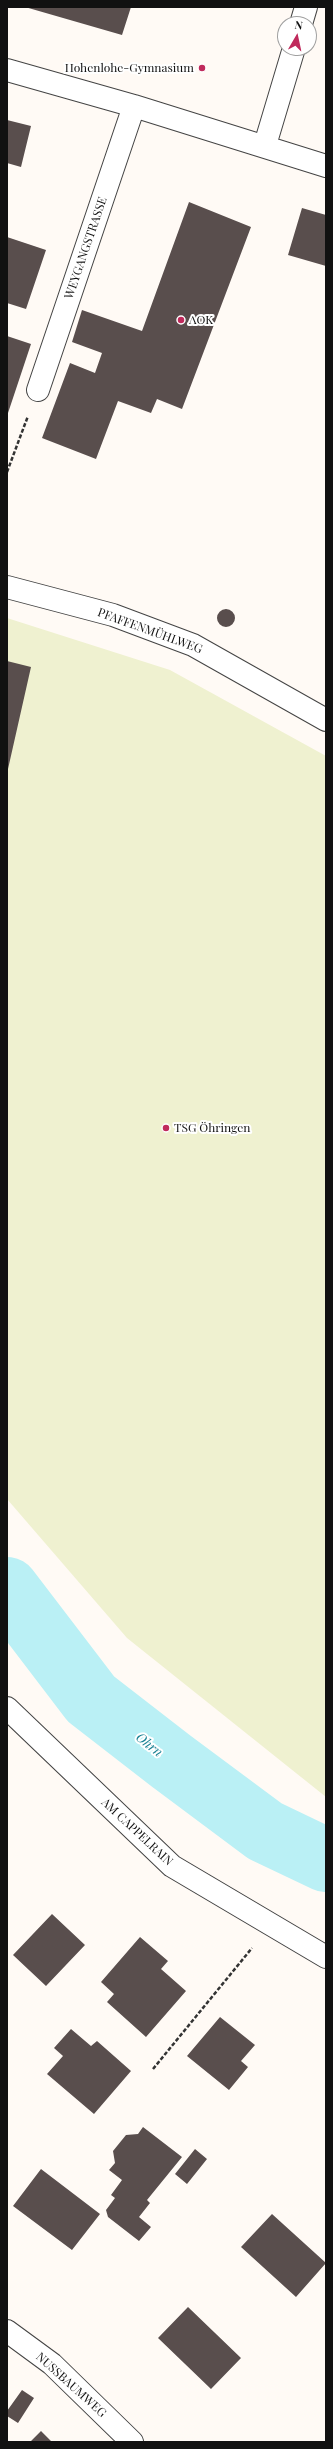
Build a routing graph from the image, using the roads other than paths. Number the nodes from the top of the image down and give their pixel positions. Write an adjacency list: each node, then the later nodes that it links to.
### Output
1 (292, 56): 4 (street)
2 (7, 70): 3 (street)
3 (134, 106): 4 (street); 6 (street, WEYGANGSTRASSE)
4 (265, 146): 5 (street)
5 (326, 166)
6 (38, 390)
7 (7, 587): 8 (street, PFAFFENMÜHLWEG)
8 (326, 720)
9 (7, 1708): 10 (street, AM CAPPELRAIN)
10 (326, 1957)
11 (7, 2331): 12 (street, NUSSBAUMWEG)
12 (132, 2442)

